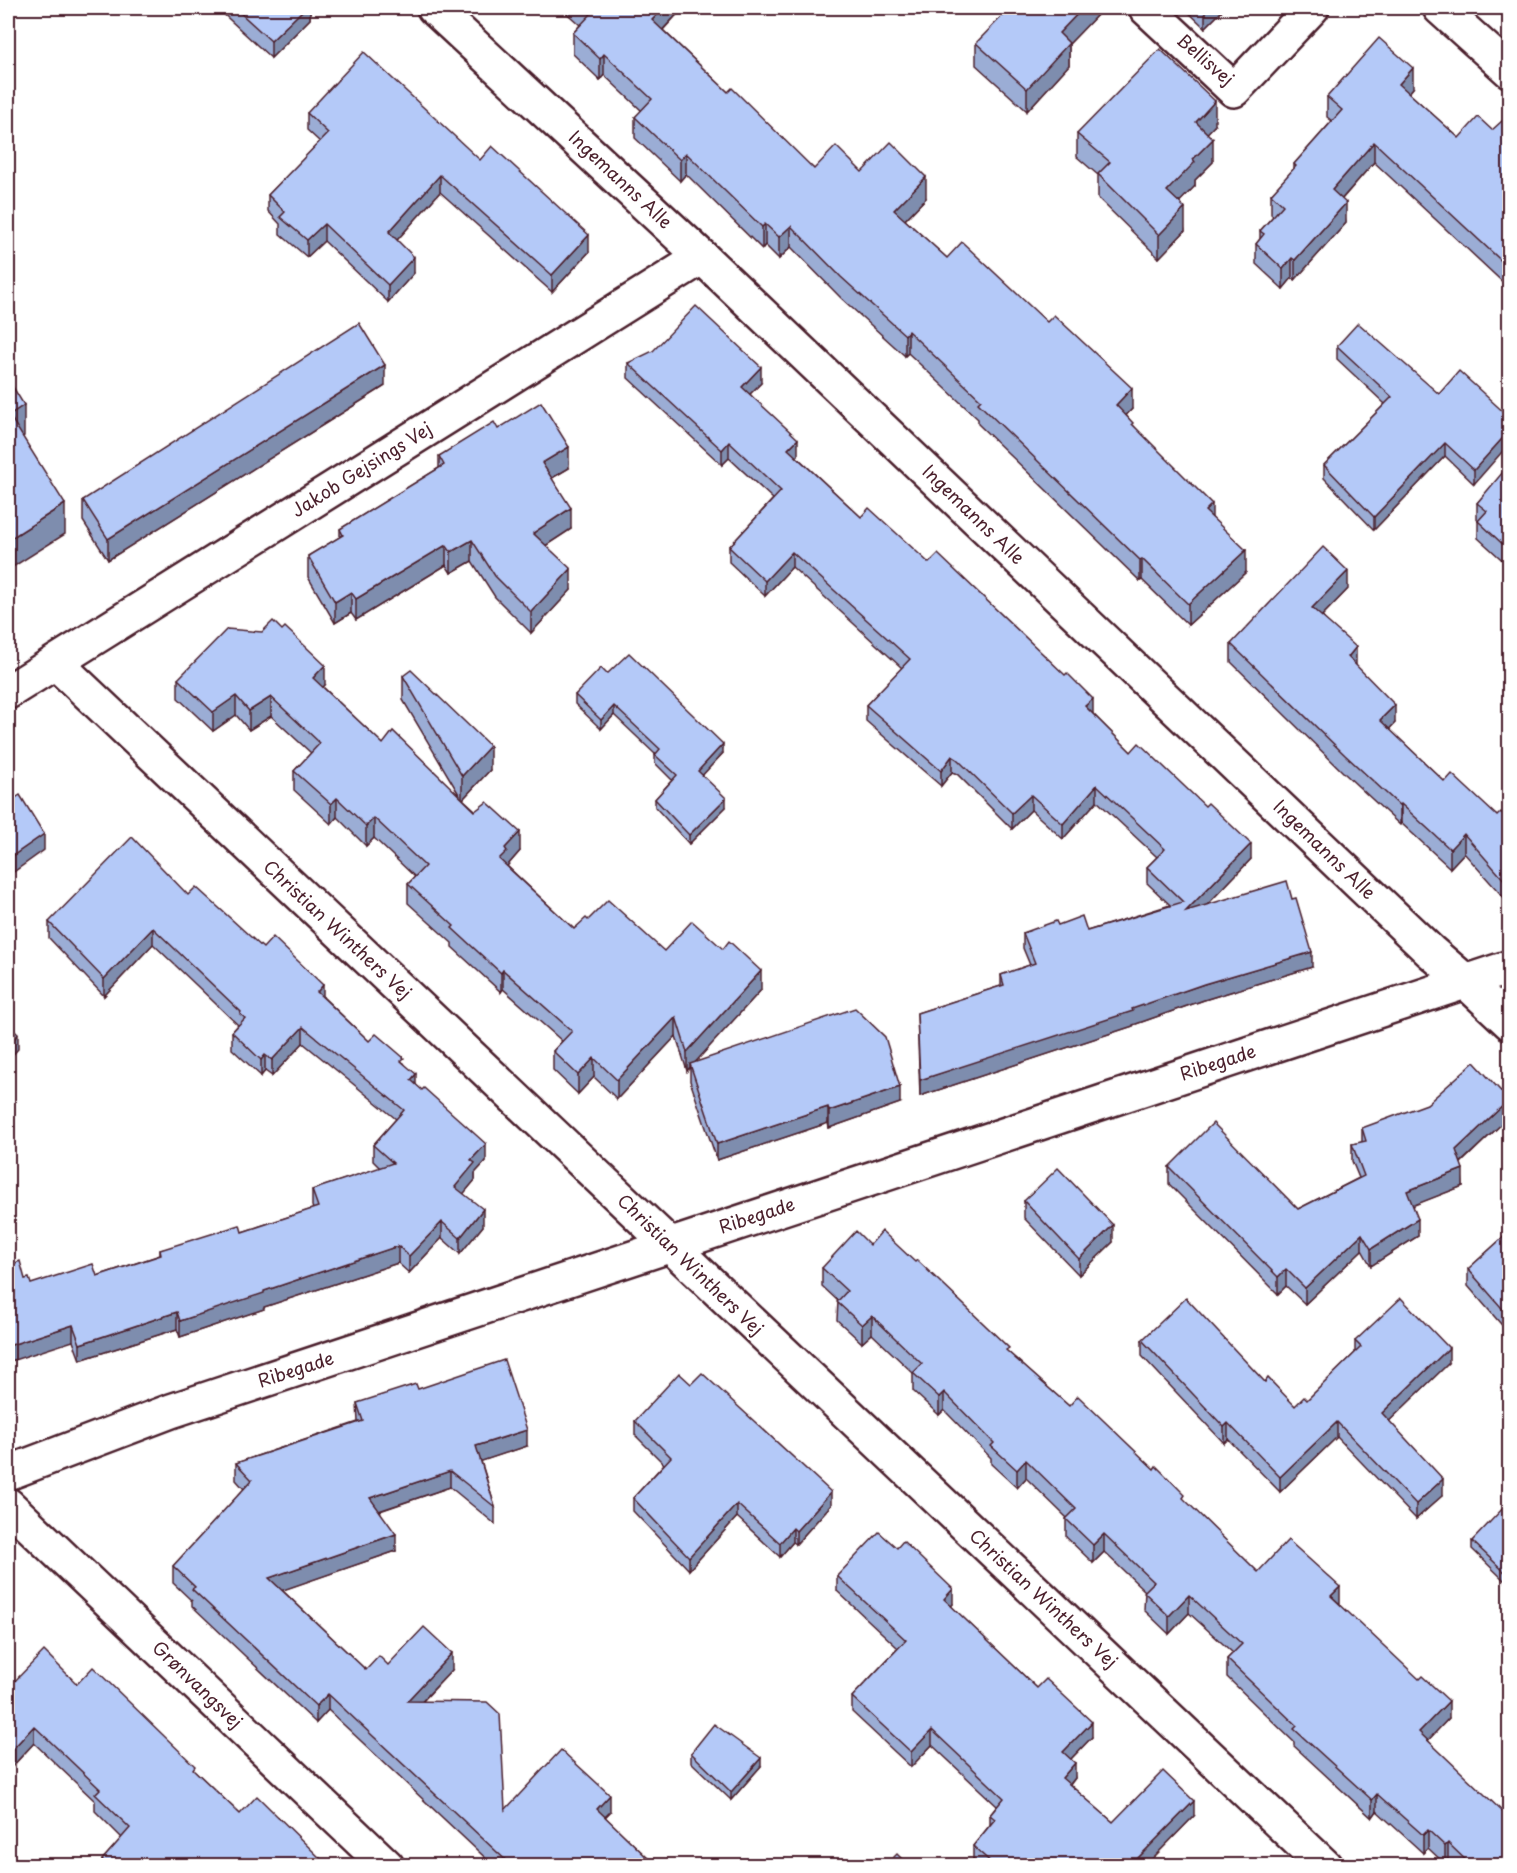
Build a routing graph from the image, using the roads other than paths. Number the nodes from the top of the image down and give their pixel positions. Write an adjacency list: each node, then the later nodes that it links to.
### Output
1 (434, 8): 6 (street, Ingemanns Alle)
2 (1146, 8): 3 (street, Bellisvej)
3 (1312, 8)
4 (1440, 8): 5 (street)
5 (1509, 71)
6 (702, 257): 7 (street, Jakob Gejsings Vej); 10 (street, Ingemanns Alle)
7 (56, 663): 8 (street, Jakob Gejsings Vej); 12 (street, Christian Winthers Vej)
8 (12, 680)
9 (1509, 967): 10 (street, Ribegade)
10 (1465, 981): 11 (street, Ingemanns Alle); 12 (street, Ribegade)
11 (1509, 1023)
12 (669, 1245): 13 (street, Ribegade); 16 (street, Christian Winthers Vej)
13 (8, 1473)
14 (8, 1505): 15 (street, Grønvangsvej)
15 (387, 1866)
16 (1325, 1866)

